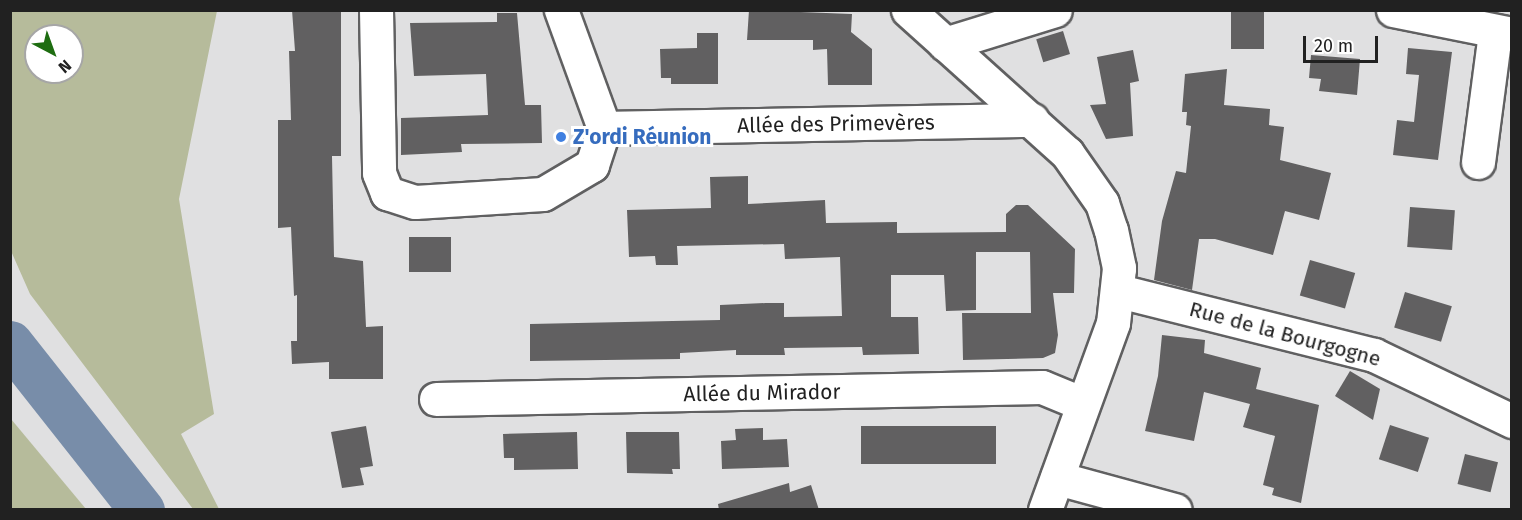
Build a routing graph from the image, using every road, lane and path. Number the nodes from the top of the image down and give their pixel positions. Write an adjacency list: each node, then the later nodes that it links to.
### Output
1 (376, 10): 9 (street)
2 (561, 10): 9 (street)
3 (908, 10): 7 (street)
4 (1055, 10): 7 (street)
5 (1393, 10): 6 (street)
6 (1503, 33): 10 (street)
7 (945, 44): 8 (street)
8 (1032, 120): 9 (street, Allée des Primevères); 11 (street)
9 (604, 128)
10 (1478, 162)
11 (1119, 291): 13 (street); 14 (street, Rue de la Bourgogne)
12 (436, 399): 13 (street, Allée du Mirador)
13 (1083, 404): 15 (street)
14 (1512, 421)
15 (1057, 478): 16 (street); 17 (street)
16 (1045, 510)
17 (1175, 510)

